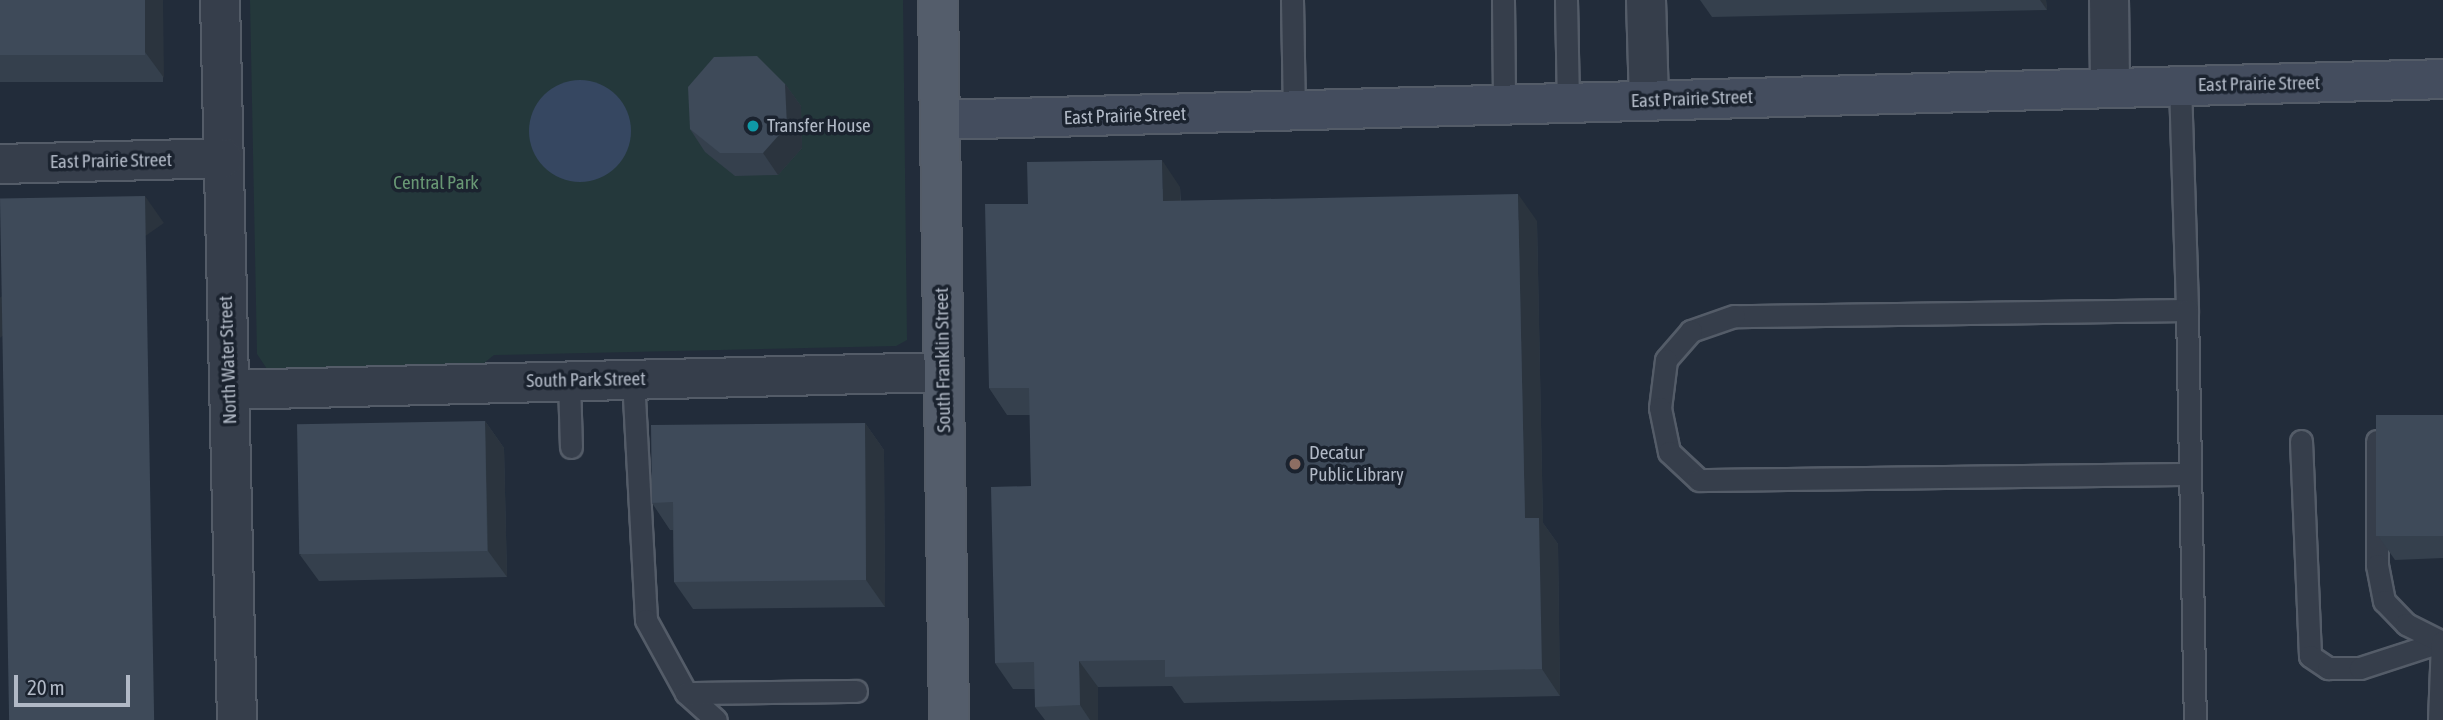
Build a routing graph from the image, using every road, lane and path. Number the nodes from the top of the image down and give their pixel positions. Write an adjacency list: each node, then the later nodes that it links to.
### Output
1 (220, 0): 16 (street, North Water Street)
2 (937, 0): 15 (main road, South Franklin Street)
3 (1292, 0): 14 (lane)
4 (1503, 0): 13 (lane)
5 (1566, 0): 12 (lane)
6 (1646, 0): 11 (street)
7 (2109, 0): 10 (street)
8 (2443, 79): 9 (street, East Prairie Street)
9 (2180, 85): 10 (street, East Prairie Street); 18 (lane)
10 (2110, 87): 11 (street, East Prairie Street)
11 (1649, 100): 12 (street, East Prairie Street)
12 (1568, 103): 13 (street, East Prairie Street)
13 (1504, 104): 14 (street, East Prairie Street)
14 (1294, 110): 15 (street, East Prairie Street)
15 (941, 120): 19 (main road, South Franklin Street)
16 (223, 158): 17 (street, East Prairie Street); 22 (street, North Water Street)
17 (0, 164)
18 (2187, 310): 26 (lane); 26 (lane)
19 (943, 372): 20 (street, South Park Street); 32 (main road, South Franklin Street)
20 (633, 379): 21 (street, South Park Street); 29 (lane)
21 (569, 381): 22 (street, South Park Street); 25 (lane)
22 (229, 390): 30 (street, North Water Street)
23 (2301, 440): 27 (lane)
24 (2377, 440): 27 (lane)
25 (571, 447)
26 (2190, 474): 33 (lane)
27 (2442, 641): 34 (lane)
28 (856, 691): 29 (lane)
29 (686, 692): 31 (lane)
30 (237, 720)
31 (716, 720)
32 (949, 720)
33 (2195, 720)
34 (2440, 720)

